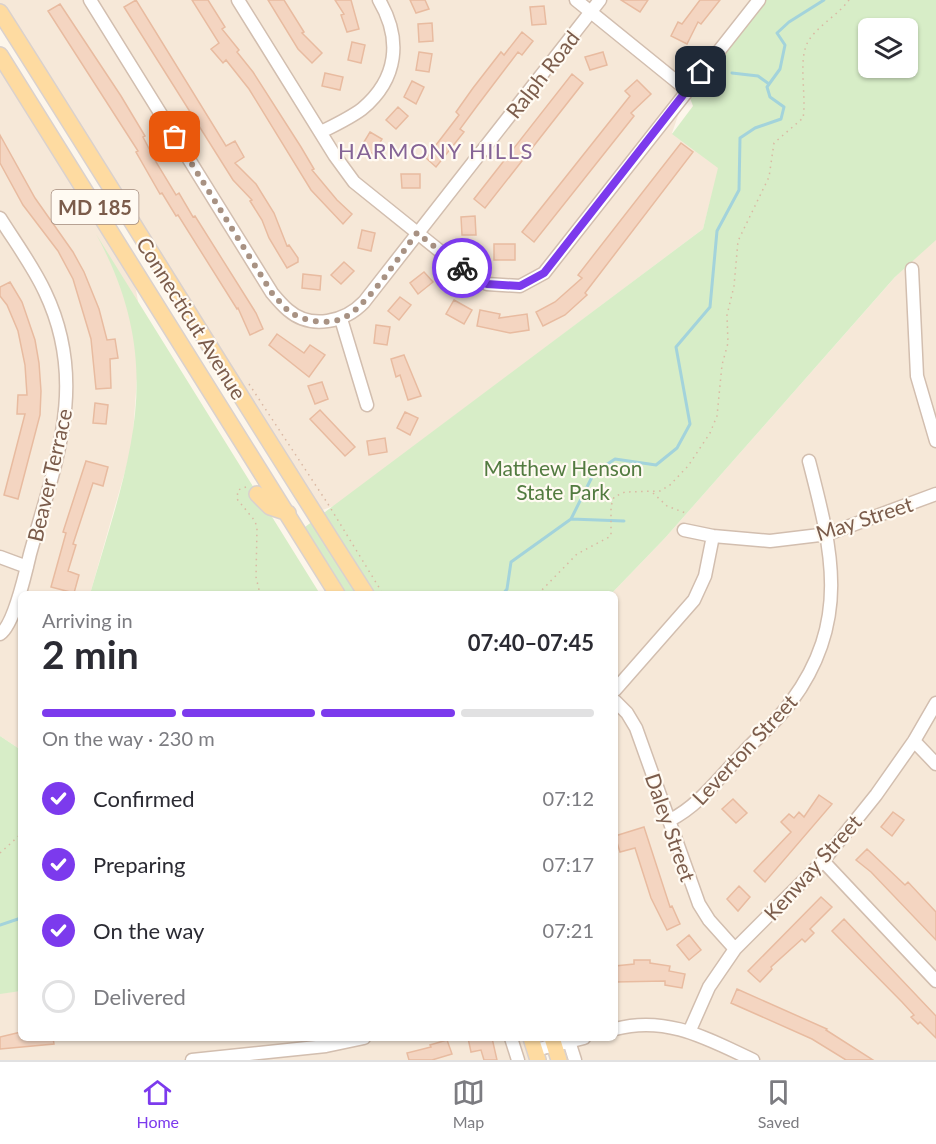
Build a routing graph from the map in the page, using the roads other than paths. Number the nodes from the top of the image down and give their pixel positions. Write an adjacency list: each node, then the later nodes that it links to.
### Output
1 (90, 0): 15 (street)
2 (238, 0): 11 (street)
3 (379, 0): 11 (street)
4 (576, 0): 8 (street)
5 (600, 0): 8 (street, Ralph Road)
6 (759, 0): 10 (street)
7 (0, 12): 17 (main road, Connecticut Avenue / MD 185)
8 (591, 12): 10 (street); 13 (street, Ralph Road)
9 (0, 55): 18 (main road, Connecticut Avenue / MD 185)
10 (687, 90): 13 (street)
11 (321, 132): 13 (street)
12 (0, 218): 28 (street, Beaver Terrace)
13 (417, 233): 15 (street, Ralph Road)
14 (912, 269): 19 (street)
15 (341, 319): 16 (street)
16 (367, 405)
17 (256, 422): 18 (main road); 31 (main road, Connecticut Avenue / MD 185)
18 (238, 433): 23 (main road, Connecticut Avenue / MD 185)
19 (936, 441)
20 (809, 461): 25 (street, Leverton Street)
21 (257, 494): 23 (main road)
22 (936, 494): 25 (street, May Street)
23 (292, 520): 30 (main road, Connecticut Avenue / MD 185)
24 (684, 530): 26 (street, May Street)
25 (828, 534): 26 (street, May Street); 39 (street, Leverton Street)
26 (713, 536): 34 (street)
27 (0, 557): 28 (street)
28 (27, 567): 29 (street, Beaver Terrace)
29 (19, 591)
30 (335, 591)
31 (364, 591)
32 (18, 596): 33 (street, Beaver Terrace)
33 (0, 634)
34 (618, 687)
35 (936, 703): 37 (street, Kenway Street)
36 (618, 704): 39 (street, Daley Street)
37 (914, 741): 38 (street); 40 (street, Kenway Street)
38 (936, 764)
39 (670, 820): 41 (street, Daley Street)
40 (823, 861): 41 (street, Kenway Street); 42 (street)
41 (735, 949): 44 (street, Kenway Street)
42 (936, 981)
43 (618, 1028): 44 (street)
44 (690, 1030): 52 (street)
45 (350, 1041): 49 (street)
46 (512, 1041): 50 (street)
47 (561, 1045): 48 (street); 51 (street)
48 (534, 1049)
49 (192, 1060)
50 (518, 1060)
51 (575, 1060)
52 (753, 1060)

